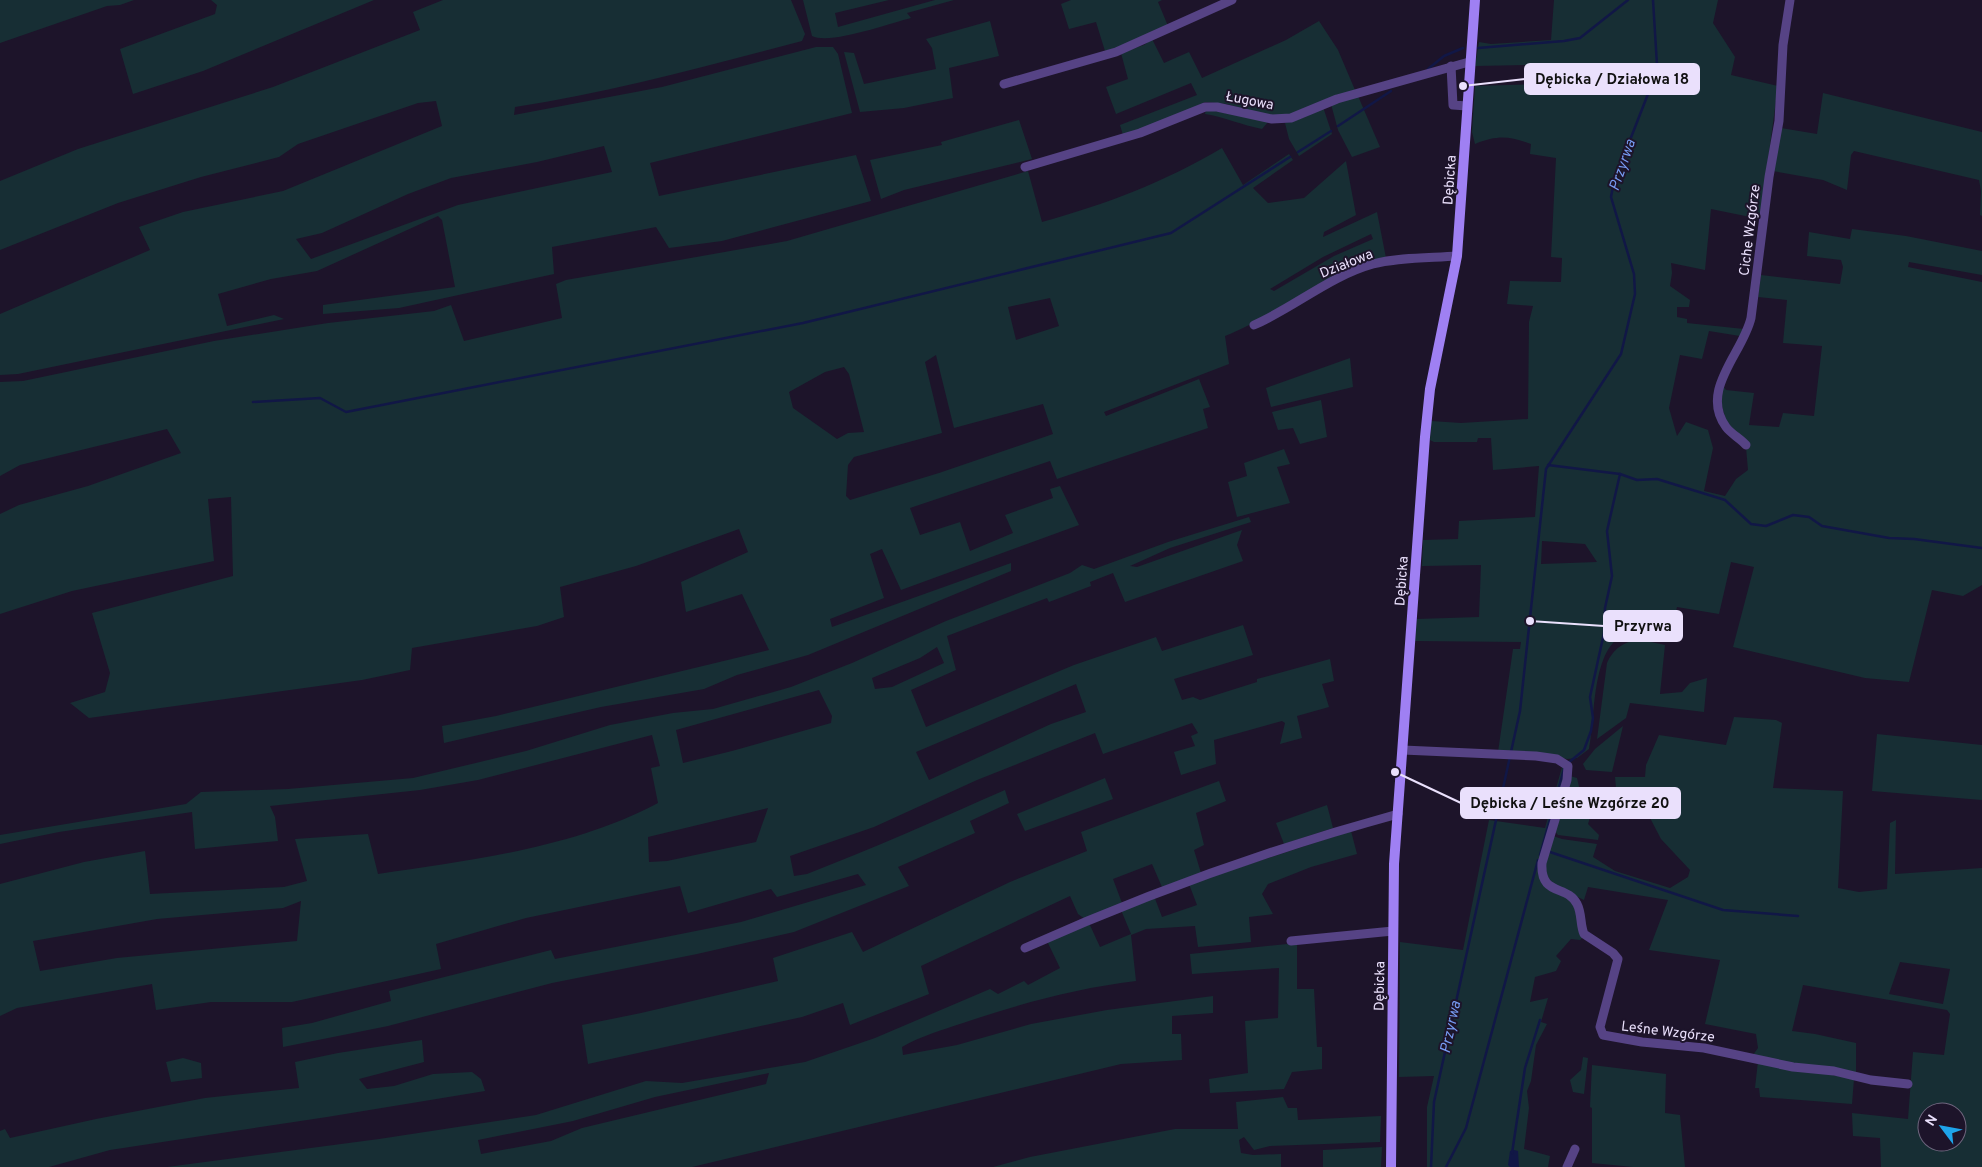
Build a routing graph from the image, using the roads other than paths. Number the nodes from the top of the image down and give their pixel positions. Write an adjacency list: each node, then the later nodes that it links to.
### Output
1 (1232, 0): 6 (street)
2 (1475, 0): 4 (street, Dębicka)
3 (1790, 0): 11 (street, Ciche Wzgórze)
4 (1470, 62): 5 (street, Ługowa); 7 (street, Dębicka)
5 (1451, 66): 7 (street); 8 (street, Ługowa)
6 (1004, 84)
7 (1467, 106): 9 (street, Dębicka)
8 (1025, 167)
9 (1457, 256): 10 (street, Działowa); 12 (street, Dębicka)
10 (1254, 324)
11 (1746, 445)
12 (1403, 750): 13 (street, Dębicka); 17 (street, Leśne Wzgórze)
13 (1398, 814): 14 (street, Dębicka); 16 (street)
14 (1393, 931): 15 (street); 19 (street, Dębicka)
15 (1291, 941)
16 (1025, 948)
17 (1908, 1084)
18 (1575, 1149): 20 (street)
19 (1391, 1167)
20 (1567, 1167)

